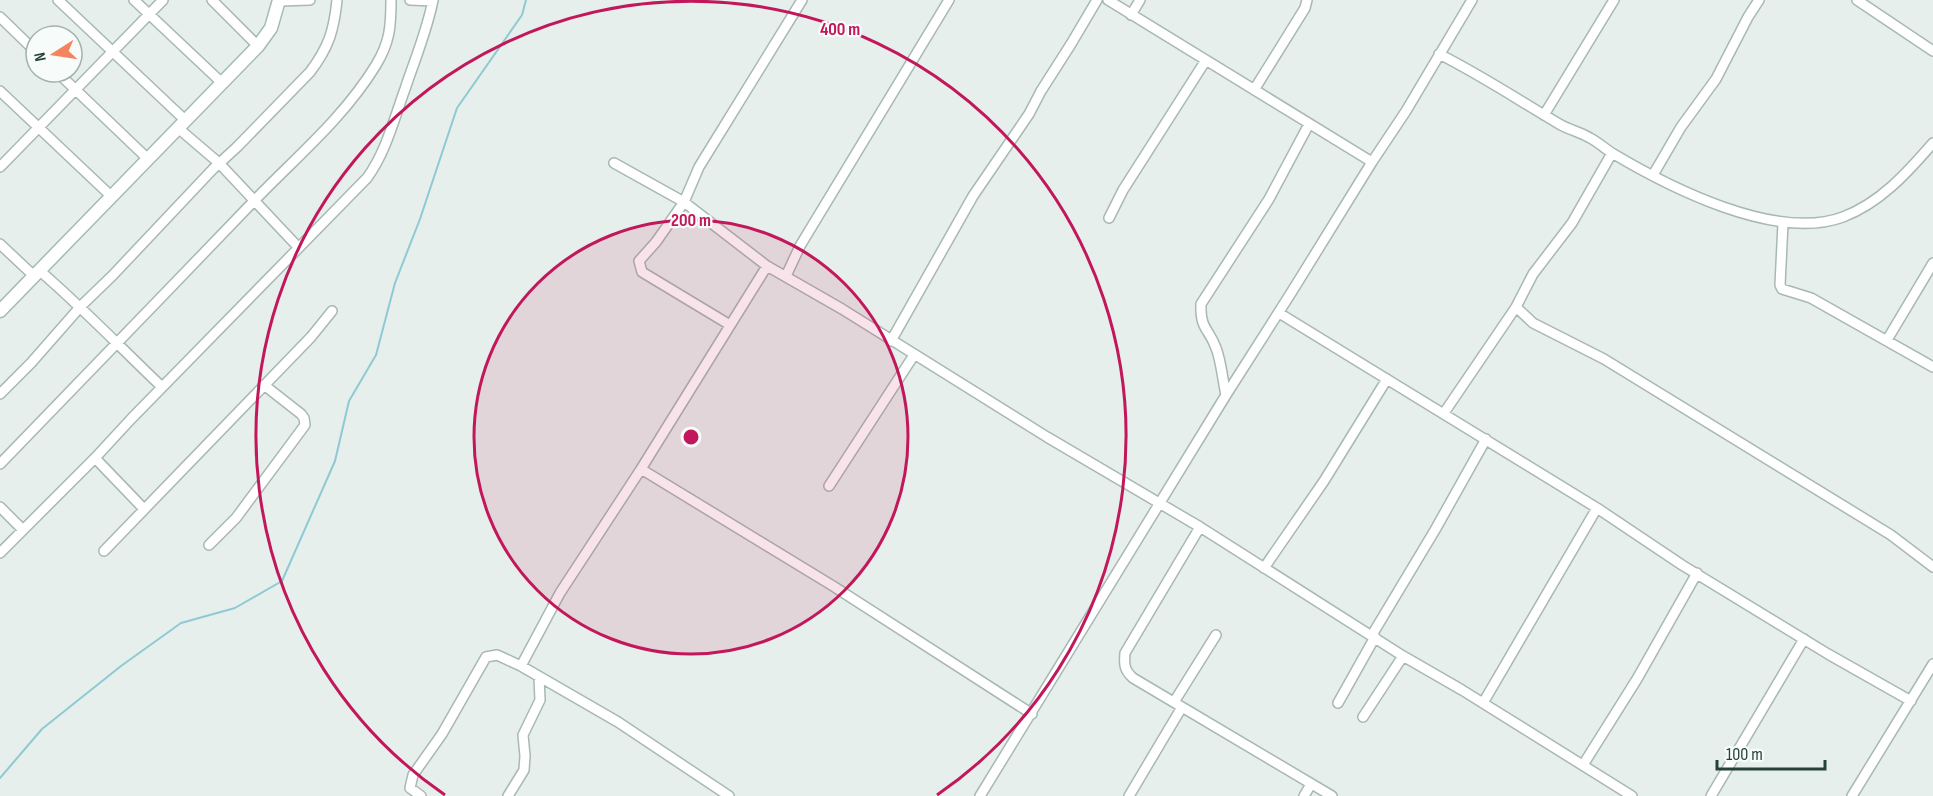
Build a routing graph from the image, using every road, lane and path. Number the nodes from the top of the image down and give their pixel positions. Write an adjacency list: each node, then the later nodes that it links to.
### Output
1 (58, 0): 27 (street)
2 (134, 0): 21 (street)
3 (163, 0): 21 (street)
4 (212, 0): 25 (street)
5 (310, 0): 19 (street)
6 (337, 0): 44 (street)
7 (391, 0): 48 (street)
8 (410, 0): 20 (street)
9 (802, 0): 49 (street)
10 (949, 0): 57 (street)
11 (1097, 0): 65 (street)
12 (1108, 0): 22 (street)
13 (1140, 0): 22 (street)
14 (1307, 0): 33 (street)
15 (1472, 0): 28 (street)
16 (1614, 0): 35 (street)
17 (1759, 0): 46 (street)
18 (1857, 0): 26 (street)
19 (279, 1): 25 (main road)
20 (433, 1): 53 (street)
21 (150, 15): 27 (street); 30 (street)
22 (1131, 15): 29 (street)
23 (0, 17): 24 (street)
24 (24, 40)
25 (258, 46): 30 (main road)
26 (1933, 51)
27 (113, 53): 32 (street); 36 (street)
28 (1439, 54): 35 (street); 42 (street)
29 (1206, 60): 33 (street); 50 (street)
30 (221, 82): 36 (main road)
31 (70, 84): 32 (street)
32 (76, 90): 38 (street); 41 (street)
33 (1254, 90): 37 (street)
34 (0, 91): 38 (street)
35 (1544, 115): 40 (street)
36 (181, 124): 41 (main road); 44 (street)
37 (1309, 124): 42 (street); 73 (street)
38 (39, 129): 45 (street); 47 (street)
39 (1933, 143): 51 (street)
40 (1612, 153): 46 (street); 59 (street)
41 (148, 159): 47 (main road)
42 (1372, 162): 62 (street)
43 (614, 163): 49 (street)
44 (219, 164): 48 (street); 58 (street)
45 (1, 165)
46 (1653, 175): 51 (street)
47 (111, 196): 56 (main road)
48 (254, 200): 53 (street); 66 (street)
49 (684, 202): 55 (street); 63 (street)
50 (1109, 218)
51 (1783, 223): 64 (street)
52 (0, 244): 56 (street)
53 (298, 247): 71 (street)
54 (1933, 263): 64 (street)
55 (767, 266): 57 (street); 63 (street)
56 (37, 274): 58 (street); 60 (main road)
57 (786, 276): 65 (street)
58 (81, 306): 66 (street); 72 (street)
59 (1516, 308): 74 (street); 89 (street)
60 (0, 311)
61 (332, 311): 70 (street)
62 (1279, 313): 69 (street); 73 (street)
63 (730, 325): 78 (street)
64 (1887, 340): 68 (street)
65 (891, 341): 67 (street)
66 (117, 344): 71 (street); 77 (street)
67 (914, 355): 79 (street); 80 (street)
68 (1933, 367)
69 (1387, 379): 74 (street); 90 (street)
70 (264, 385): 83 (street); 86 (street)
71 (162, 387): 76 (street)
72 (0, 394)
73 (1226, 395): 80 (street)
74 (1444, 413): 75 (street)
75 (1486, 439): 82 (street); 93 (street)
76 (95, 458): 83 (street); 85 (street)
77 (0, 464)
78 (641, 469): 97 (street); 103 (street)
79 (829, 486)
80 (1160, 505): 84 (street); 103 (street)
81 (0, 507): 85 (street)
82 (1597, 508): 91 (street); 101 (street)
83 (144, 509): 87 (street)
84 (1200, 527): 90 (street); 102 (street)
85 (23, 530): 88 (street)
86 (209, 545)
87 (104, 551)
88 (0, 553)
89 (1933, 567)
90 (1264, 568): 93 (street)
91 (1696, 573): 94 (street); 105 (street)
92 (1216, 635): 102 (street)
93 (1373, 636): 95 (street); 100 (street)
94 (1804, 639): 99 (street); 115 (street)
95 (1403, 656): 101 (street); 104 (street)
96 (1933, 664): 99 (street)
97 (521, 666): 98 (street); 107 (street)
98 (539, 677): 108 (street); 109 (street)
99 (1911, 701): 116 (street)
100 (1338, 703)
101 (1483, 703): 105 (street)
102 (1178, 704): 106 (street); 111 (street)
103 (1032, 714): 110 (street)
104 (1363, 717)
105 (1582, 765): 114 (street)
106 (1311, 784): 112 (street); 113 (street)
107 (421, 796)
108 (508, 796)
109 (729, 796)
110 (980, 796)
111 (1129, 796)
112 (1304, 796)
113 (1332, 796)
114 (1632, 796)
115 (1711, 796)
116 (1852, 796)

